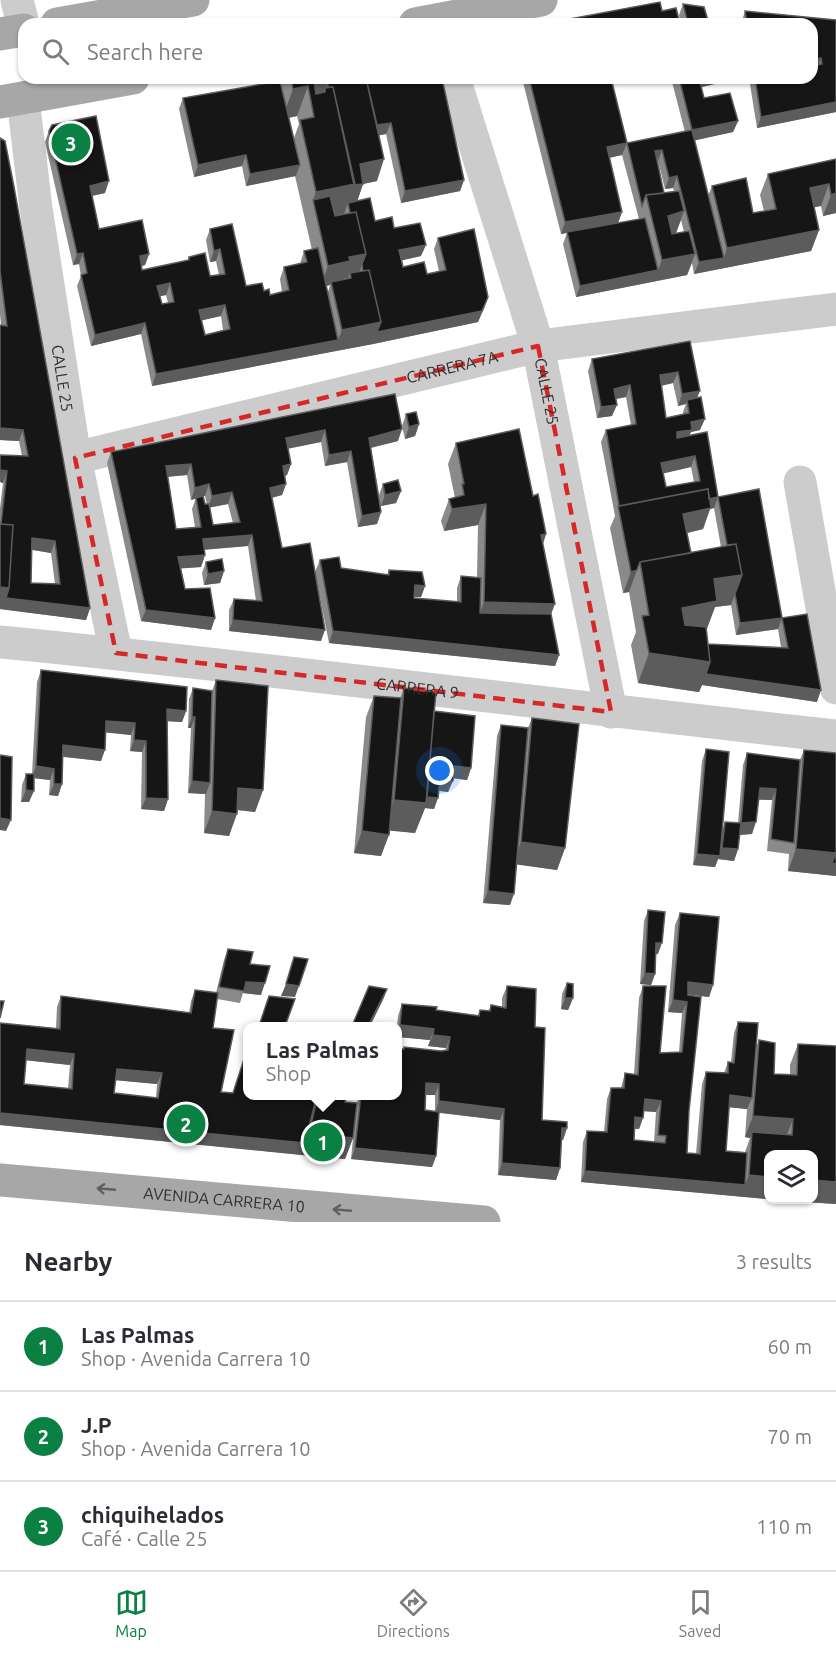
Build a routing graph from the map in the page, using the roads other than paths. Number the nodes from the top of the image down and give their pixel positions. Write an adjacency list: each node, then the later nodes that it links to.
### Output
1 (17, 0): 4 (street)
2 (192, 0): 5 (main road)
3 (541, 0): 6 (main road)
4 (21, 18)
5 (91, 18)
6 (453, 18)
7 (18, 30): 8 (main road)
8 (0, 34)
9 (101, 84): 11 (main road)
10 (456, 84): 13 (street, CALLE 25)
11 (12, 101): 14 (street, CALLE 25)
12 (836, 309): 13 (street, CARRERA 7A)
13 (538, 346): 14 (street, CARRERA 7A); 19 (street, CALLE 25)
14 (75, 458): 17 (street, CALLE 25)
15 (800, 482): 18 (street)
16 (0, 642): 17 (street, CARRERA 9)
17 (116, 653): 19 (street, CARRERA 9)
18 (836, 688)
19 (611, 712): 20 (street, CARRERA 9)
20 (836, 736)
21 (0, 1180): 22 (main road, AVENIDA CARRERA 10, one-way to 21)
22 (484, 1222)

